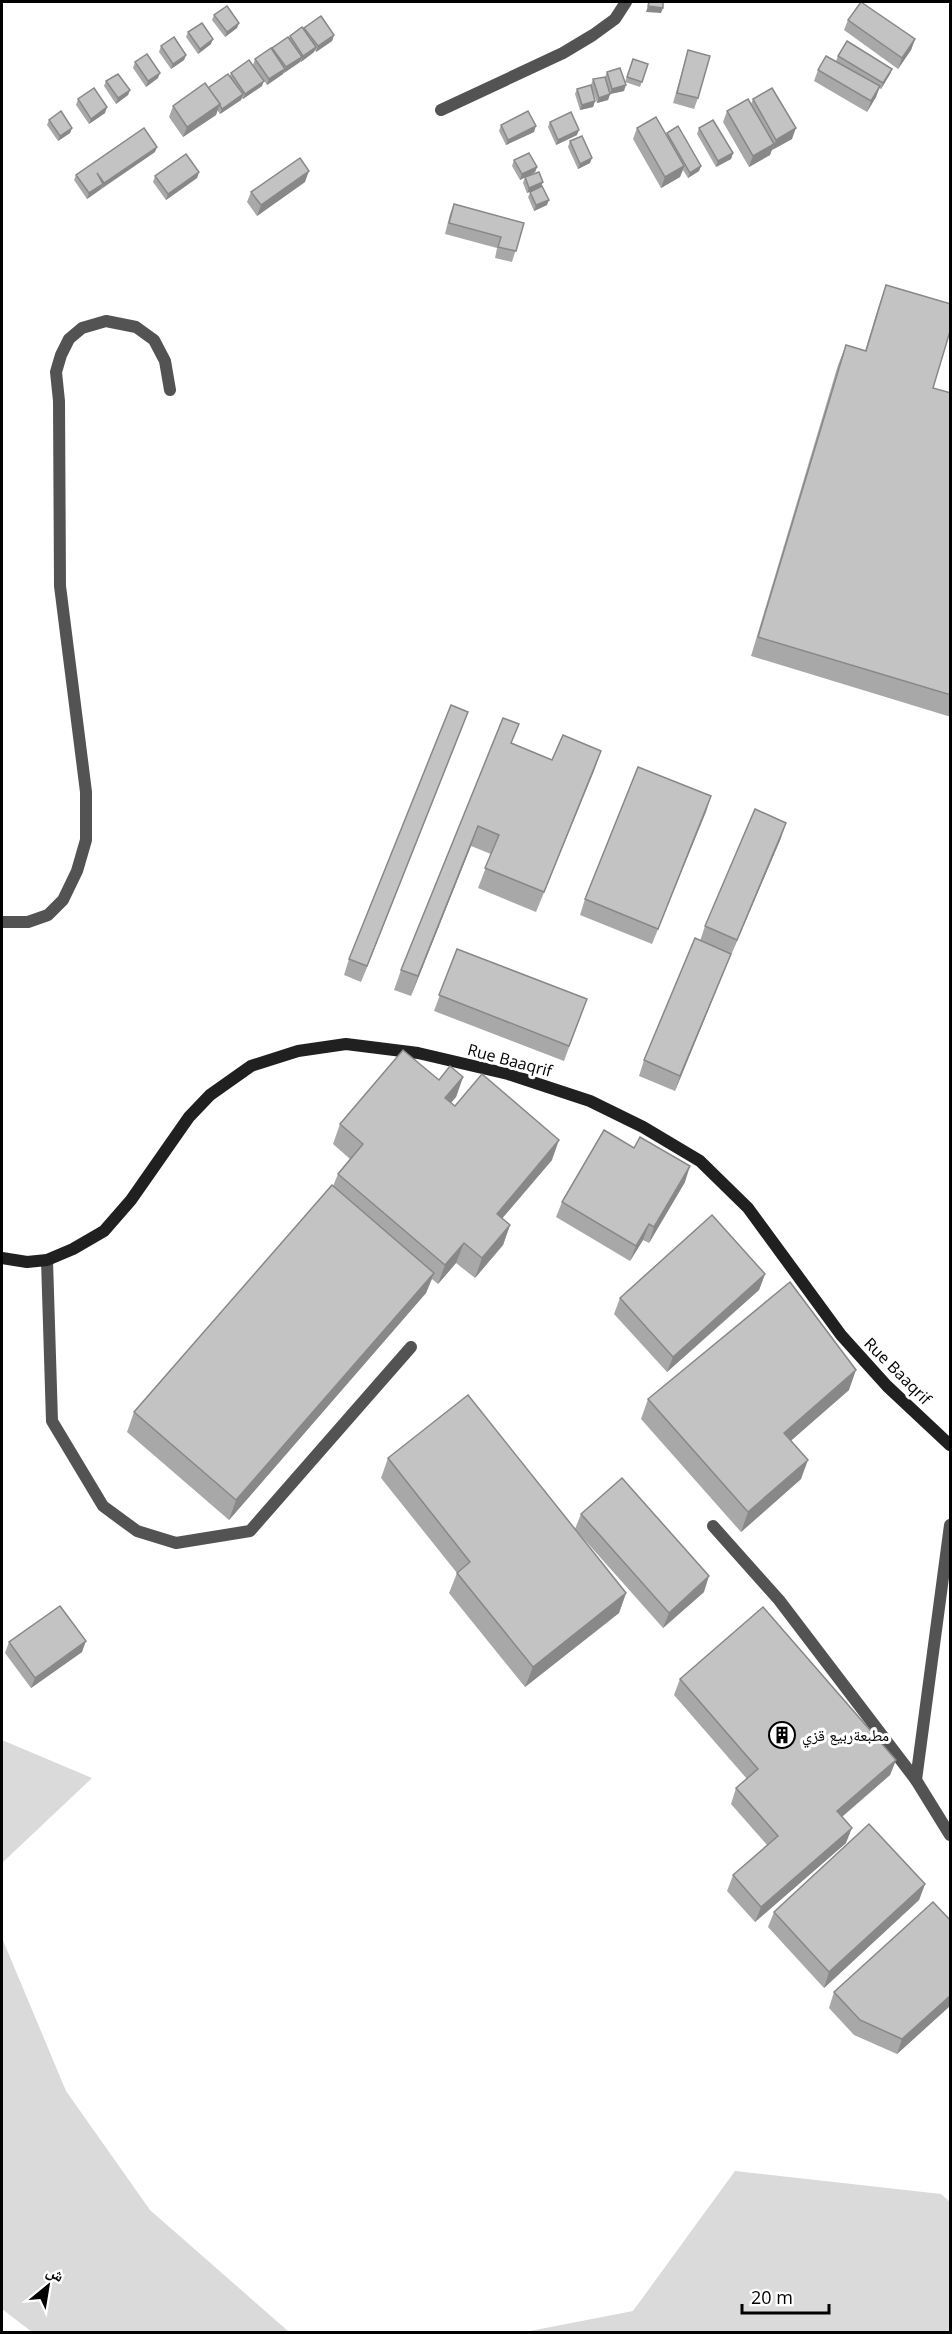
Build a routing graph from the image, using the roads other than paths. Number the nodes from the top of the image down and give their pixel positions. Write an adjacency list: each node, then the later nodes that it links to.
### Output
1 (626, 2): 2 (street)
2 (441, 110)
3 (170, 390): 4 (street)
4 (2, 922)
5 (2, 1258): 6 (street, Rue Baaqrif)
6 (47, 1260): 7 (street); 8 (street, Rue Baaqrif)
7 (411, 1347)
8 (951, 1445)
9 (951, 1525): 11 (street)
10 (713, 1526): 11 (street)
11 (916, 1780): 12 (street)
12 (951, 1835)

